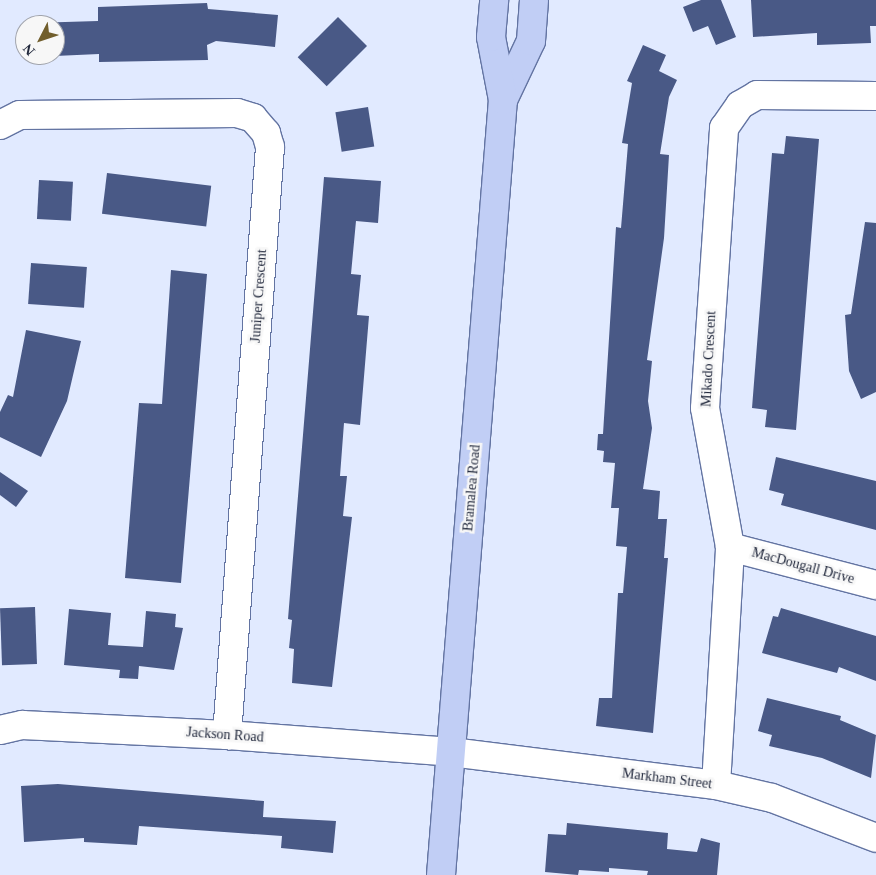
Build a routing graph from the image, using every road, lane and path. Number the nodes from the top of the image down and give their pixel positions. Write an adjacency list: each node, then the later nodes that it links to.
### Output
1 (494, 0): 4 (main road, Bramalea Road)
2 (534, 0): 4 (main road, Bramalea Road)
3 (876, 96): 6 (street, Mikado Crescent)
4 (503, 100): 10 (main road, Bramalea Road)
5 (0, 125): 9 (street, Juniper Crescent)
6 (730, 547): 7 (street, MacDougall Drive); 11 (street, Mikado Crescent)
7 (876, 585)
8 (0, 730): 9 (street, Jackson Road)
9 (227, 735): 10 (street, Jackson Road)
10 (451, 752): 11 (street, Markham Street); 13 (main road, Bramalea Road)
11 (716, 785): 12 (street, Markham Street)
12 (876, 838)
13 (441, 875)

